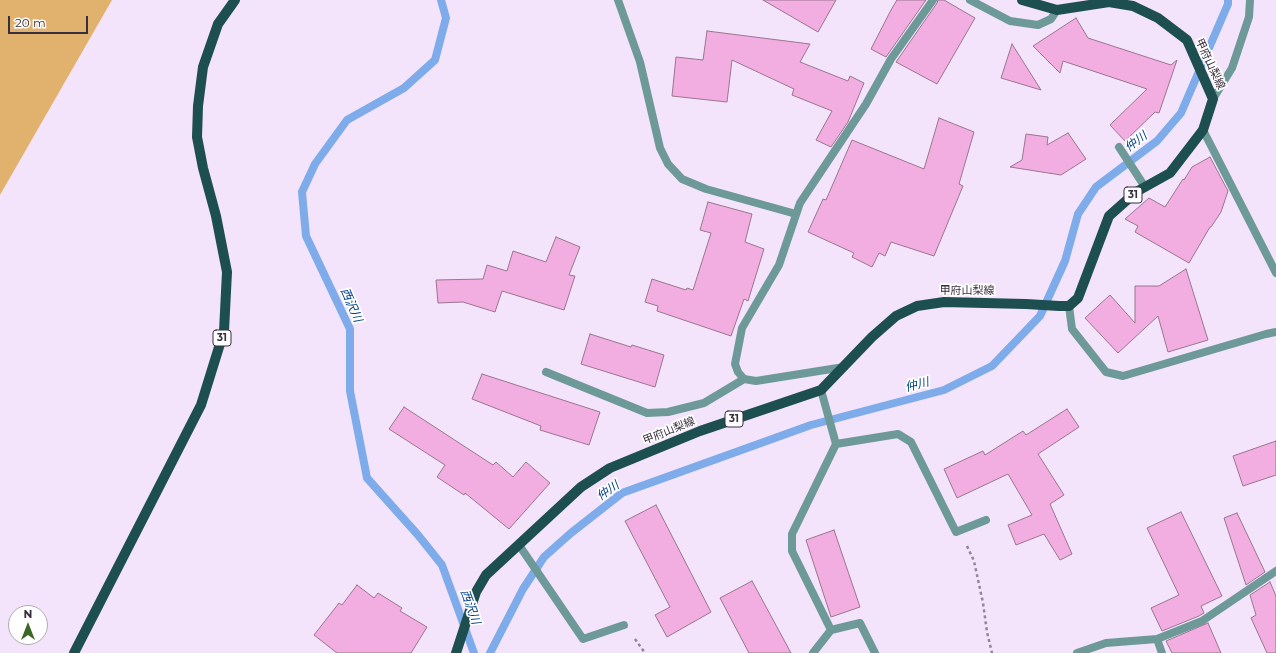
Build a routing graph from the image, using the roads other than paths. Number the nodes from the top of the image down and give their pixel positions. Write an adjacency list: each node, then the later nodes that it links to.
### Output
1 (235, 0): 28 (main road, 31)
2 (618, 0): 12 (lane)
3 (933, 0): 12 (lane)
4 (970, 0): 7 (lane)
5 (1022, 0): 7 (main road, 甲府山梨線)
6 (1250, 0): 8 (lane)
7 (1057, 10): 8 (main road, 甲府山梨線)
8 (1214, 99): 9 (main road, 甲府山梨線 / 31)
9 (1203, 130): 11 (main road, 甲府山梨線 / 31); 13 (lane)
10 (1119, 147): 11 (lane)
11 (1146, 187): 14 (main road, 甲府山梨線 / 31)
12 (796, 214): 18 (lane)
13 (1276, 273)
14 (1064, 306): 15 (lane); 16 (main road, 甲府山梨線 / 31)
15 (1276, 332)
16 (844, 367): 18 (lane); 19 (main road, 甲府山梨線 / 31)
17 (546, 372): 18 (lane)
18 (744, 379)
19 (821, 390): 20 (lane); 22 (main road, 甲府山梨線 / 31)
20 (836, 444): 21 (lane); 25 (lane)
21 (986, 520)
22 (519, 545): 24 (lane); 27 (main road, 甲府山梨線 / 31)
23 (1276, 571): 26 (lane)
24 (624, 625)
25 (831, 630): 29 (lane); 30 (lane)
26 (1157, 639): 31 (lane); 32 (lane)
27 (456, 651)
28 (74, 653)
29 (813, 653)
30 (875, 653)
31 (1077, 653)
32 (1162, 653)

